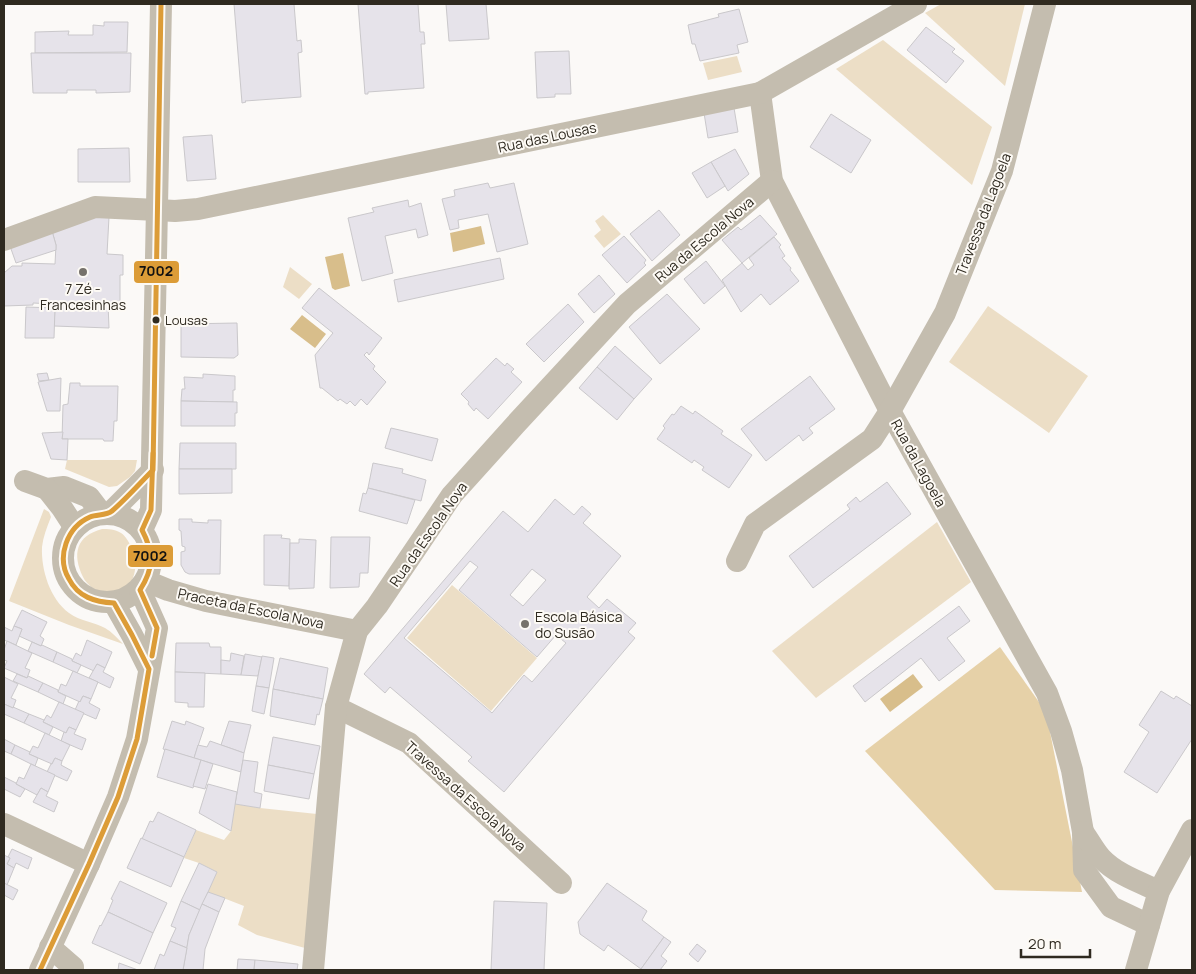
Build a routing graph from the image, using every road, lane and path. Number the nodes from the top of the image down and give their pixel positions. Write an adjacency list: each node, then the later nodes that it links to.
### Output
1 (161, 4): 6 (street)
2 (916, 4): 4 (street, Rua das Lousas)
3 (1045, 4): 8 (street, Travessa da Lagoela)
4 (760, 93): 5 (street, Rua da Lagoela); 6 (street, Rua das Lousas)
5 (772, 181): 8 (street, Rua da Lagoela); 18 (street, Rua da Escola Nova)
6 (157, 210): 7 (street, Rua das Lousas); 9 (street)
7 (4, 240)
8 (890, 412): 15 (street, Travessa da Lagoela); 23 (street, Rua da Lagoela)
9 (152, 470): 12 (street); 14 (street)
10 (25, 481): 11 (street)
11 (47, 489): 12 (street); 13 (street)
12 (106, 514): 13 (street); 14 (street)
13 (74, 528): 17 (street)
14 (142, 530): 16 (street)
15 (737, 561)
16 (143, 585): 17 (street); 18 (street, Praceta da Escola Nova); 19 (street)
17 (107, 603): 19 (street)
18 (357, 632): 20 (street, Rua da Escola Nova)
19 (149, 669): 24 (street)
20 (336, 707): 25 (street, Travessa da Escola Nova); 31 (street, Rua da Escola Nova)
21 (4, 824): 24 (street)
22 (1192, 830): 26 (street)
23 (1083, 832): 26 (street, Rua da Lagoela); 27 (street, Rua da Lagoela)
24 (89, 864): 28 (street)
25 (561, 882)
26 (1160, 891): 27 (street)
27 (1149, 925): 32 (street)
28 (50, 947): 29 (street); 30 (street)
29 (40, 970)
30 (73, 970)
31 (313, 970)
32 (1136, 970)

